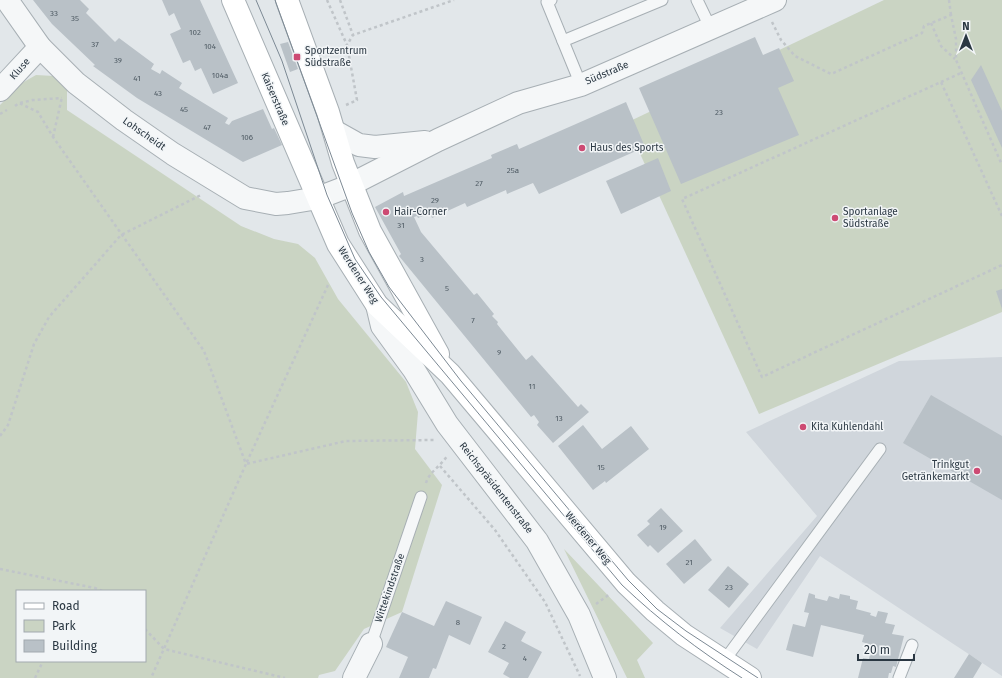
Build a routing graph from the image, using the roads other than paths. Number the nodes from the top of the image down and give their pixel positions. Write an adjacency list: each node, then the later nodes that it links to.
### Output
1 (7, 0): 10 (street, Lohscheidt)
2 (233, 0): 16 (main road, Kaiserstraße)
3 (287, 0): 13 (main road)
4 (551, 0): 9 (lane)
5 (662, 0): 9 (lane)
6 (697, 0): 8 (lane)
7 (770, 2): 8 (street, Südstraße)
8 (711, 29): 11 (street, Südstraße)
9 (563, 41): 11 (lane)
10 (40, 47): 12 (street, Kluse); 16 (street, Lohscheidt)
11 (581, 85): 14 (street, Südstraße)
12 (0, 90)
13 (331, 121): 14 (street, Südstraße); 15 (main road)
14 (438, 140): 15 (street, Südstraße)
15 (351, 184): 16 (street, Südstraße); 18 (main road, Werdener Weg)
16 (318, 198): 17 (main road, Werdener Weg)
17 (377, 305): 18 (main road, Werdener Weg); 25 (street, Reichspräsidentenstraße)
18 (450, 374): 23 (main road, Werdener Weg)
19 (880, 450): 23 (lane)
20 (421, 497): 21 (lane, Wittekindstraße)
21 (371, 644): 24 (street, Wittekindstraße)
22 (912, 645): 27 (lane)
23 (724, 661): 26 (main road, Werdener Weg)
24 (354, 678)
25 (606, 678)
26 (750, 678)
27 (899, 678)

